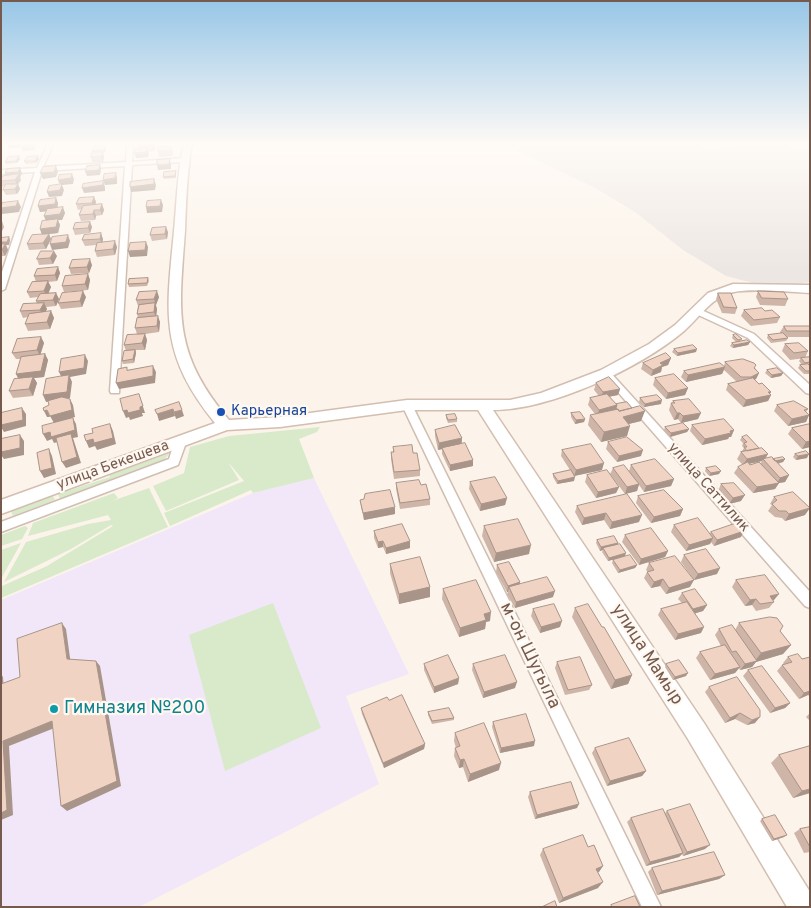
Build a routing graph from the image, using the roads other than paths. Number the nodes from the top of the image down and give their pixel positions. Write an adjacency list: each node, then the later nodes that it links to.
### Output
1 (34, 185): 4 (street)
2 (127, 185): 8 (street)
3 (182, 185): 12 (main road)
4 (1, 289)
5 (810, 289): 6 (main road, улица Бекешева)
6 (697, 311): 7 (main road, улица Бекешева); 9 (street)
7 (606, 373): 11 (main road, улица Бекешева); 16 (street, улица Саттилик)
8 (115, 391)
9 (810, 391)
10 (407, 405): 11 (main road, улица Бекешева); 12 (main road, улица Бекешева); 17 (street, м-он Шугыла)
11 (483, 406): 18 (street, улица Мамыр)
12 (225, 425): 13 (main road, улица Бекешева)
13 (181, 440): 14 (main road, улица Бекешева); 15 (street)
14 (1, 507)
15 (1, 527)
16 (810, 602)
17 (652, 907)
18 (803, 907)

